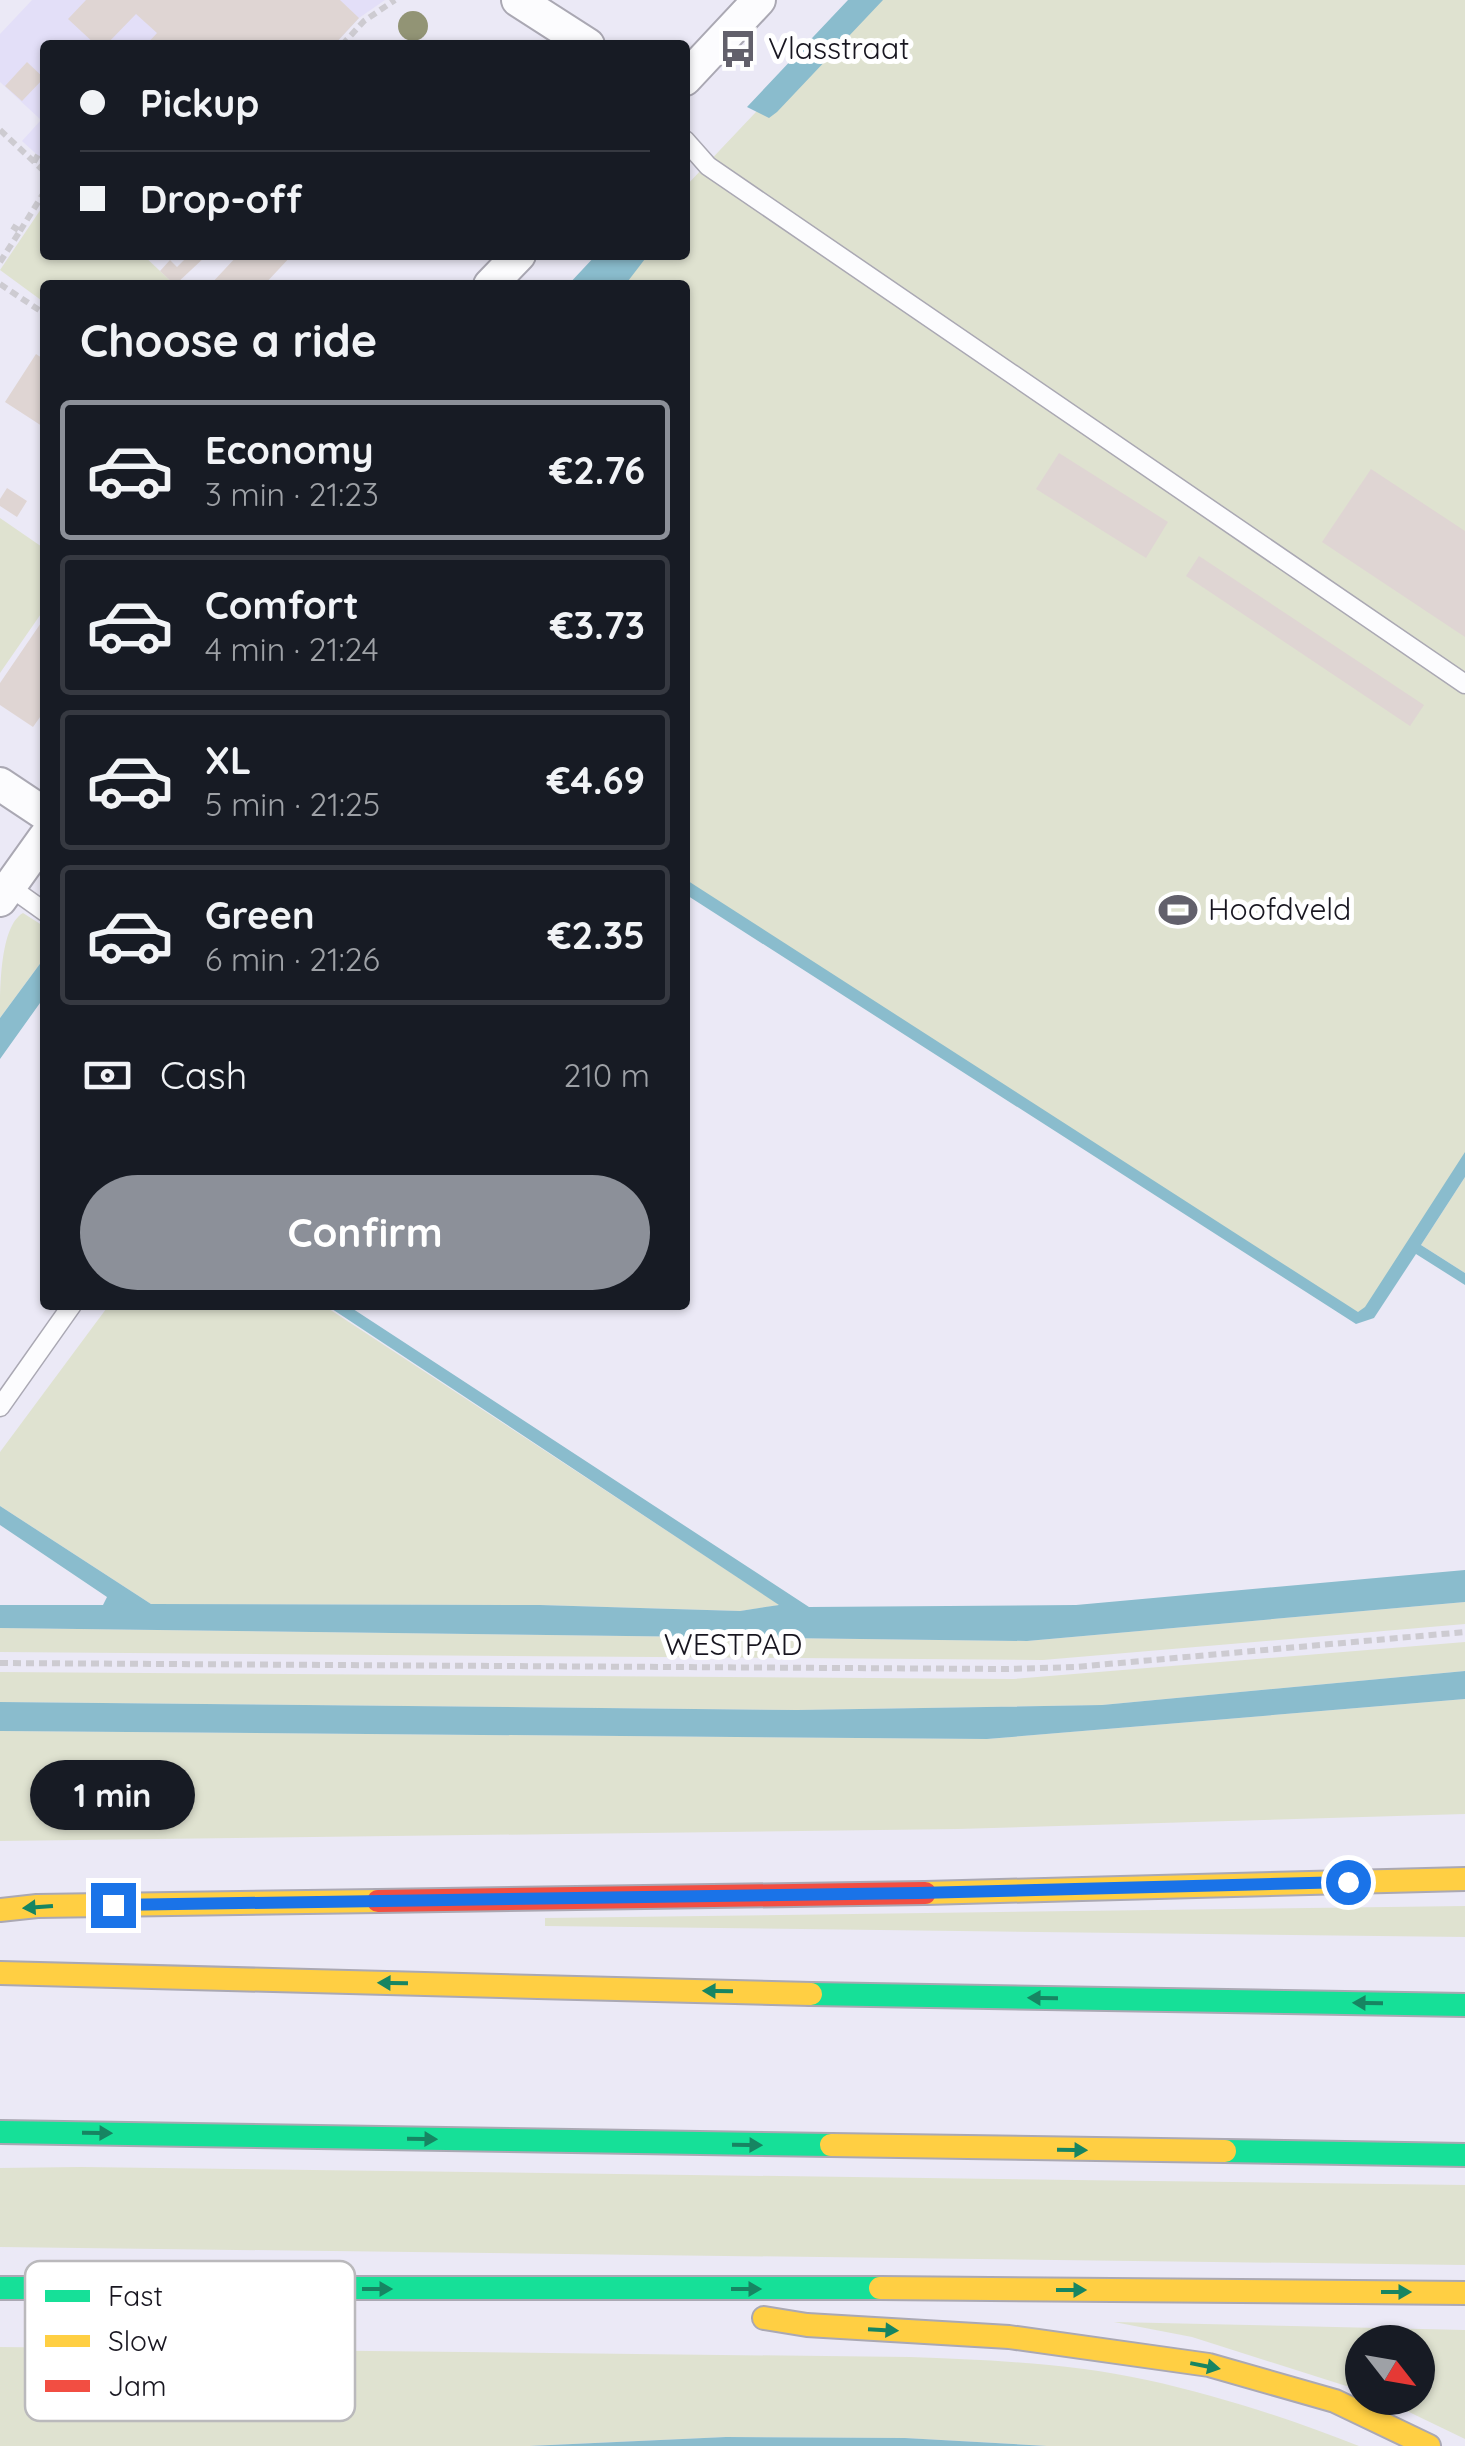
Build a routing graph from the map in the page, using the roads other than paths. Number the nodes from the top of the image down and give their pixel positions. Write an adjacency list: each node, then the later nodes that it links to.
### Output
1 (518, 0): 3 (street)
2 (759, 0): 4 (street)
3 (580, 40)
4 (690, 75)
5 (690, 146): 8 (lane)
6 (514, 260): 7 (street)
7 (495, 280)
8 (1465, 684)
9 (0, 784): 10 (street)
10 (40, 811)
11 (40, 844): 12 (street)
12 (5, 893): 13 (lane)
13 (40, 910)
14 (68, 1310): 15 (lane)
15 (0, 1406)
16 (1465, 1878): 17 (highway, one-way to 17)
17 (0, 1910)
18 (0, 1973): 19 (highway, one-way to 18)
19 (1465, 2005)
20 (0, 2132): 21 (highway, one-way to 21)
21 (1465, 2155)
22 (0, 2288): 23 (highway, one-way to 23)
23 (25, 2288)
24 (355, 2289): 25 (highway, one-way to 25)
25 (614, 2290): 26 (highway, one-way to 26); 27 (highway, one-way to 27)
26 (1465, 2293)
27 (1429, 2446)

